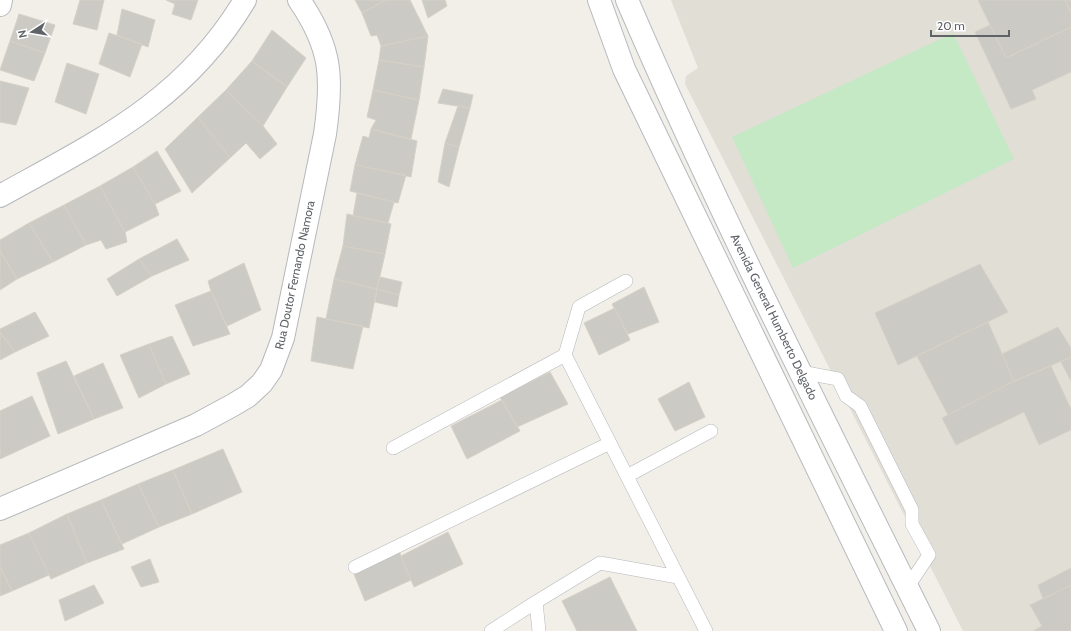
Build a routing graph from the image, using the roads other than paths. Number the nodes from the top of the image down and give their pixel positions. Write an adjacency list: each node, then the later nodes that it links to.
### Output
1 (2, 0): 6 (main road)
2 (245, 0): 7 (main road)
3 (299, 0): 15 (main road, Rua Doutor Fernando Namora)
4 (599, 0): 23 (main road)
5 (627, 0): 10 (main road, Avenida General Humberto Delgado)
6 (0, 5)
7 (0, 196)
8 (626, 281): 9 (lane)
9 (565, 355): 12 (lane); 13 (lane)
10 (801, 372): 18 (main road, Avenida General Humberto Delgado); 18 (lane)
11 (711, 431): 14 (lane)
12 (610, 443): 14 (lane); 16 (lane)
13 (393, 448)
14 (627, 476): 17 (lane)
15 (0, 509)
16 (355, 567)
17 (678, 577): 19 (lane); 22 (lane)
18 (907, 588): 24 (main road, Avenida General Humberto Delgado)
19 (536, 602): 20 (lane); 21 (lane)
20 (492, 631)
21 (539, 631)
22 (706, 631)
23 (896, 631)
24 (928, 631)

